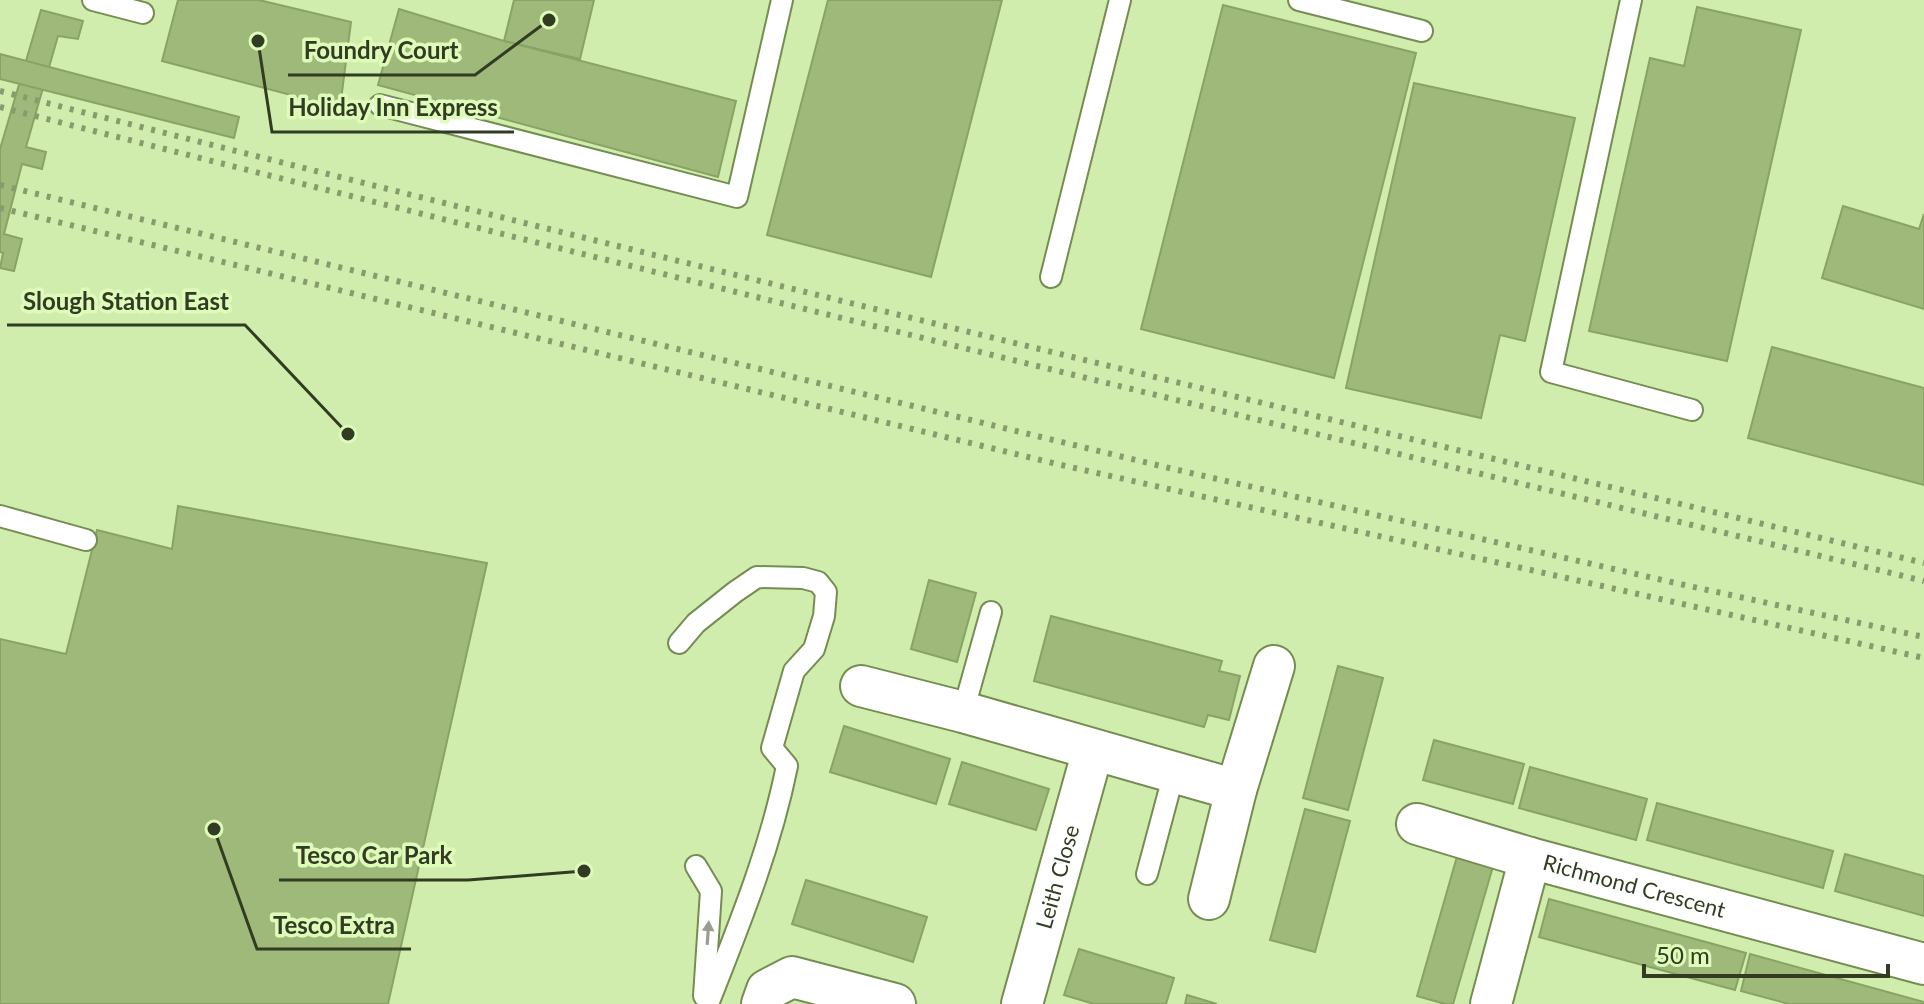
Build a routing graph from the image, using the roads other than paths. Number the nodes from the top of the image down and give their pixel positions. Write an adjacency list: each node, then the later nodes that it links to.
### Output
1 (93, 0): 6 (lane)
2 (782, 0): 8 (lane)
3 (1120, 0): 9 (lane)
4 (1299, 0): 7 (lane)
5 (1631, 0): 10 (lane)
6 (143, 13)
7 (1422, 31)
8 (380, 105)
9 (1051, 277)
10 (1692, 410)
11 (0, 516): 12 (lane)
12 (86, 540)
13 (991, 612): 17 (lane)
14 (679, 643): 27 (lane)
15 (1274, 666): 20 (street)
16 (861, 686): 17 (street)
17 (963, 712): 18 (street)
18 (1093, 750): 19 (street); 30 (street, Leith Close)
19 (1174, 773): 20 (street); 24 (lane)
20 (1236, 790): 25 (street)
21 (1417, 824): 22 (street, Richmond Crescent)
22 (1530, 858): 26 (street, Richmond Crescent); 31 (street, Richmond Crescent)
23 (696, 866): 27 (lane, one-way to 23)
24 (1147, 874)
25 (1209, 899)
26 (1924, 964)
27 (706, 1004)
28 (762, 1004): 29 (street)
29 (895, 1004)
30 (1022, 1004)
31 (1491, 1004)

